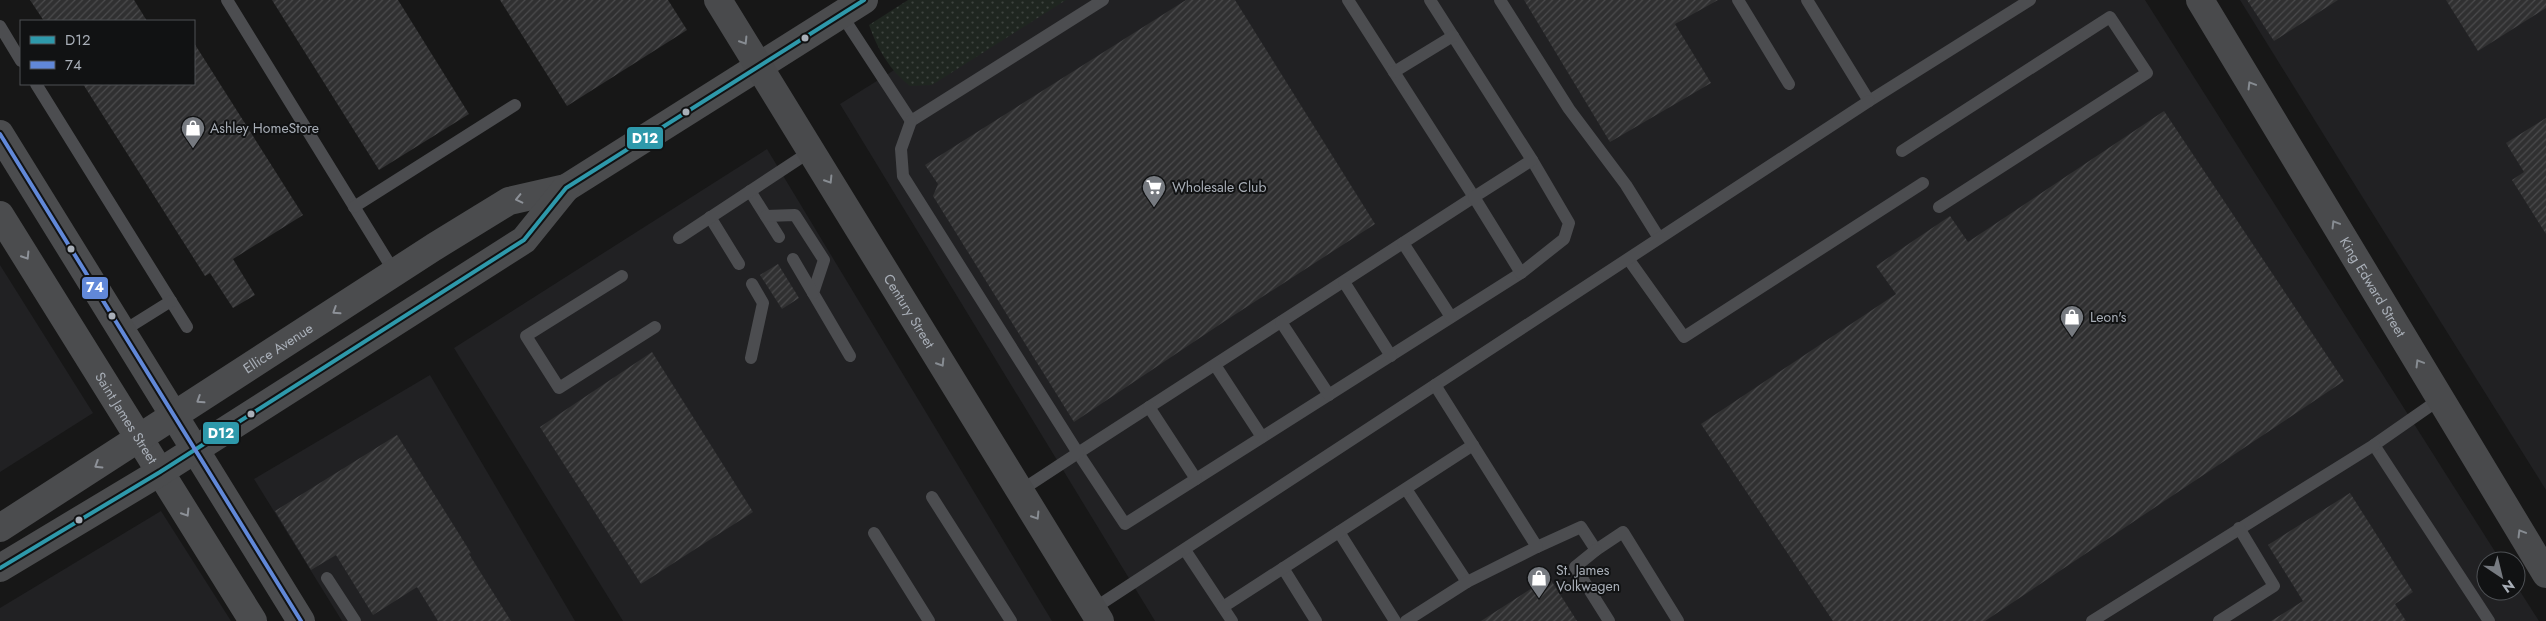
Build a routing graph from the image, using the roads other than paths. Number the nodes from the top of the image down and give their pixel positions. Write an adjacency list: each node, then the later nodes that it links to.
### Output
1 (227, 0): 31 (lane)
2 (718, 0): 16 (main road, Century Street, one-way to 16)
3 (864, 0): 12 (main road, Ellice Avenue)
4 (1103, 0): 22 (lane)
5 (1348, 0): 17 (lane)
6 (1430, 0): 14 (lane)
7 (1500, 0): 38 (lane)
8 (1738, 0): 18 (lane)
9 (1807, 0): 20 (lane)
10 (2030, 0): 20 (lane)
11 (2200, 0): 61 (main road, King Edward Street, one-way to 11)
12 (841, 14): 16 (main road, Ellice Avenue); 22 (lane)
13 (0, 26): 15 (lane)
14 (1453, 36): 17 (lane); 26 (lane)
15 (20, 59)
16 (759, 66): 24 (main road, Century Street); 28 (main road, Ellice Avenue)
17 (1394, 72): 30 (lane)
18 (1789, 84)
19 (37, 85): 49 (lane)
20 (1869, 101): 38 (lane)
21 (515, 105): 31 (lane)
22 (911, 121): 69 (lane)
23 (0, 134): 54 (main road)
24 (811, 151): 29 (lane); 73 (main road, Century Street, one-way to 73)
25 (1902, 151): 32 (lane)
26 (1532, 160): 30 (lane); 44 (lane)
27 (1922, 183): 41 (lane)
28 (566, 188): 43 (main road, Ellice Avenue, one-way to 43); 68 (main road, Ellice Avenue)
29 (750, 191): 34 (lane); 35 (lane)
30 (1474, 197): 39 (lane); 44 (lane)
31 (354, 207): 43 (lane)
32 (1939, 207)
33 (0, 215): 65 (main road, Saint James Street, one-way to 65)
34 (766, 216): 36 (lane); 48 (lane)
35 (710, 217): 37 (lane); 42 (lane)
36 (779, 237)
37 (679, 238)
38 (1659, 238): 41 (lane)
39 (1403, 243): 46 (lane); 50 (lane)
40 (792, 259): 48 (lane)
41 (1629, 260): 59 (lane)
42 (739, 264)
43 (395, 273): 63 (main road, Ellice Avenue, one-way to 63)
44 (1521, 273): 50 (lane)
45 (622, 276): 52 (lane)
46 (1344, 282): 51 (lane); 56 (lane)
47 (752, 284): 57 (lane)
48 (813, 293): 55 (lane)
49 (171, 301): 53 (lane); 54 (lane)
50 (1451, 318): 56 (lane)
51 (1281, 322): 58 (lane); 60 (lane)
52 (655, 326)
53 (187, 327)
54 (123, 331): 63 (main road)
55 (850, 356)
56 (1390, 356): 60 (lane)
57 (750, 358)
58 (1215, 365): 62 (lane); 64 (lane)
59 (1435, 385): 66 (lane); 80 (lane)
60 (1329, 395): 64 (lane)
61 (2440, 399): 67 (lane); 84 (main road, King Edward Street, one-way to 61)
62 (1149, 407): 69 (lane); 71 (lane)
63 (175, 416): 65 (main road, Ellice Avenue); 68 (main road)
64 (1262, 437): 71 (lane)
65 (140, 439): 70 (main road, Saint James Street); 75 (main road, Ellice Avenue, one-way to 75)
66 (1473, 445): 72 (lane); 79 (lane)
67 (2374, 445): 76 (lane); 102 (lane)
68 (195, 449): 70 (main road, Ellice Avenue); 90 (main road)
69 (1078, 453): 71 (lane); 73 (lane)
70 (160, 472): 82 (main road, Ellice Avenue); 89 (main road, Saint James Street, one-way to 89)
71 (1196, 479)
72 (1406, 489): 77 (lane); 86 (lane)
73 (1020, 491): 88 (main road, Century Street, one-way to 88)
74 (932, 497): 93 (lane)
75 (0, 528)
76 (2239, 528): 100 (lane); 101 (lane)
77 (1339, 532): 83 (lane); 96 (lane)
78 (874, 534): 92 (lane)
79 (1537, 547): 81 (lane); 86 (lane)
80 (1185, 550): 87 (lane); 88 (lane)
81 (1596, 550): 98 (lane); 99 (lane)
82 (0, 568)
83 (1283, 568): 87 (lane); 95 (lane)
84 (2546, 574)
85 (328, 578): 91 (lane)
86 (1467, 582): 97 (lane)
87 (1223, 607): 94 (lane)
88 (1097, 615)
89 (253, 621)
90 (301, 621)
91 (355, 621)
92 (929, 621)
93 (1011, 621)
94 (1232, 621)
95 (1316, 621)
96 (1395, 621)
97 (1406, 621)
98 (1609, 621)
99 (1678, 621)
100 (2092, 621)
101 (2219, 621)
102 (2489, 621)

